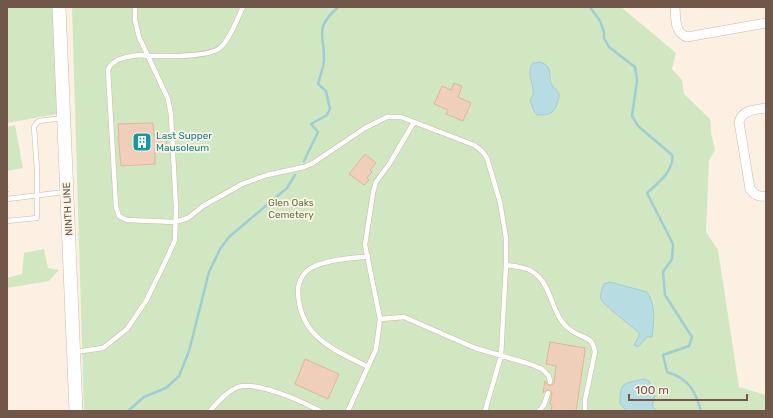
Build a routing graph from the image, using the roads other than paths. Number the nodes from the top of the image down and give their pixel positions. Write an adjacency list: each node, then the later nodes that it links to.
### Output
1 (59, 7): 8 (main road, NINTH LINE)
2 (135, 7): 6 (lane)
3 (243, 7): 6 (lane)
4 (675, 7): 5 (street)
5 (766, 23)
6 (147, 56): 15 (lane); 15 (lane)
7 (766, 108): 12 (street)
8 (64, 118): 10 (main road, NINTH LINE); 11 (lane)
9 (414, 122): 15 (lane); 16 (lane); 17 (lane)
10 (67, 192): 11 (lane); 19 (main road, NINTH LINE)
11 (38, 195): 13 (lane); 14 (lane)
12 (766, 196)
13 (8, 199)
14 (7, 221)
15 (175, 222): 19 (lane)
16 (368, 256): 18 (lane); 21 (lane)
17 (506, 265): 20 (lane); 30 (lane)
18 (380, 319): 20 (lane); 21 (lane)
19 (74, 352): 24 (main road, NINTH LINE)
20 (501, 356): 22 (lane); 28 (lane)
21 (368, 367): 27 (lane)
22 (550, 382)
23 (548, 393): 29 (lane)
24 (76, 411)
25 (210, 411): 26 (lane)
26 (320, 411)
27 (348, 411)
28 (485, 411)
29 (539, 411)
30 (585, 411)

